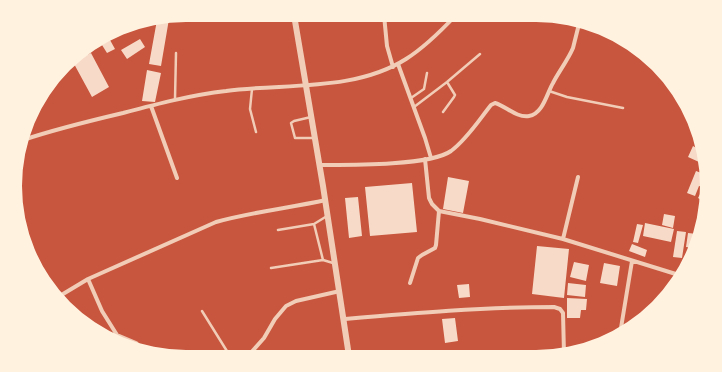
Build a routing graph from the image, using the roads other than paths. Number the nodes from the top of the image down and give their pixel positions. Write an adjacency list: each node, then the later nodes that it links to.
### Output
1 (295, 22): 11 (street)
2 (385, 22): 8 (street)
3 (450, 22): 7 (street)
4 (578, 28): 13 (street)
5 (176, 53): 15 (lane)
6 (480, 54): 10 (lane)
7 (398, 64): 8 (street); 14 (street)
8 (393, 67): 11 (street)
9 (427, 72): 14 (lane)
10 (447, 82): 17 (lane); 19 (lane)
11 (305, 85): 12 (street); 20 (street)
12 (252, 89): 15 (street); 21 (lane)
13 (549, 91): 18 (lane); 24 (street)
14 (411, 98): 17 (street)
15 (175, 100): 16 (street)
16 (151, 106): 22 (street); 28 (street)
17 (414, 107): 24 (street)
18 (624, 108)
19 (443, 112)
20 (311, 117): 23 (street); 23 (lane)
21 (256, 132)
22 (30, 138)
23 (315, 138): 26 (street)
24 (431, 158): 25 (street)
25 (425, 159): 26 (street); 30 (street)
26 (320, 165): 29 (street)
27 (578, 177): 34 (street)
28 (177, 178)
29 (326, 200): 31 (street); 40 (street)
30 (439, 211): 34 (street); 41 (street)
31 (328, 215): 32 (lane); 37 (street)
32 (314, 224): 33 (lane); 35 (lane)
33 (278, 230)
34 (563, 239): 36 (street)
35 (323, 260): 37 (lane); 38 (lane)
36 (632, 261): 39 (street); 46 (street)
37 (336, 263): 42 (street)
38 (271, 268)
39 (674, 274)
40 (88, 279): 43 (street); 48 (street)
41 (410, 283)
42 (340, 291): 45 (street); 52 (street)
43 (63, 294)
44 (202, 311): 51 (lane)
45 (344, 319): 50 (street); 53 (street)
46 (621, 326)
47 (117, 335): 49 (street)
48 (117, 335)
49 (127, 339)
50 (564, 348)
51 (226, 350)
52 (253, 350)
53 (348, 350)

